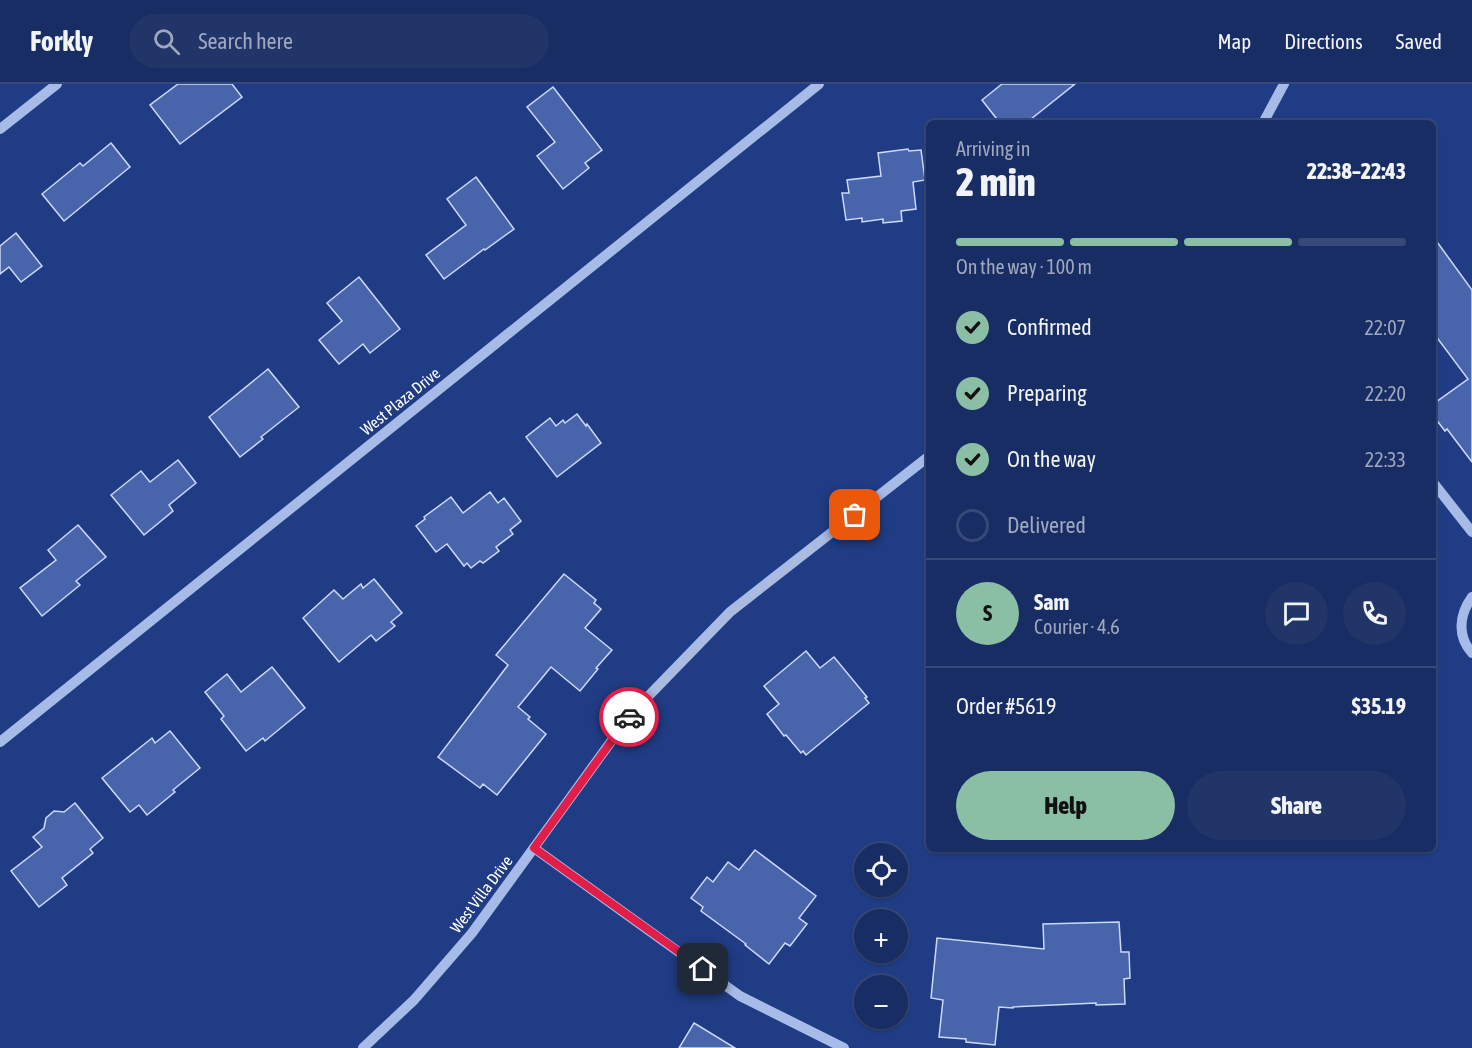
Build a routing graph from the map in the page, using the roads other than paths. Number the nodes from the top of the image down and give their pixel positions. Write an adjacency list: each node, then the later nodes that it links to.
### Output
1 (57, 84): 5 (street)
2 (819, 84): 11 (street, West Plaza Drive)
3 (1284, 84): 4 (street)
4 (1265, 120)
5 (0, 129)
6 (926, 459): 12 (street, West Villa Drive)
7 (1436, 486): 8 (street)
8 (1472, 532)
9 (1472, 597): 10 (street)
10 (1472, 653)
11 (0, 742)
12 (534, 848): 13 (street, West Villa Drive); 14 (street)
13 (363, 1048)
14 (844, 1048)

